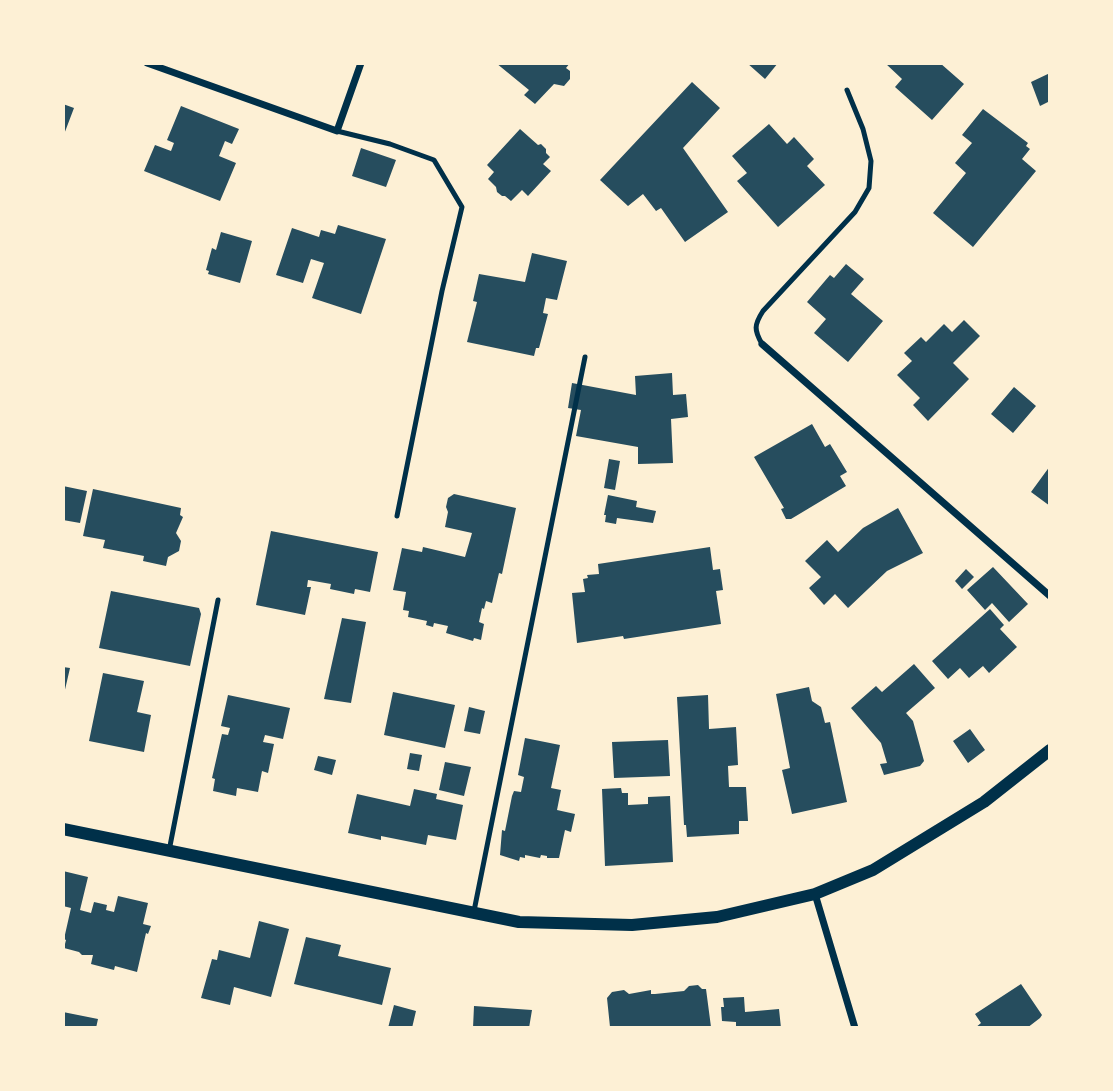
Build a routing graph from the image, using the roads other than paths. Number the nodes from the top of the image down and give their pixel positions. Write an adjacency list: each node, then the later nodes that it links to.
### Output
1 (147, 63): 4 (street)
2 (361, 63): 4 (street)
3 (847, 90): 5 (lane)
4 (337, 131): 7 (lane)
5 (762, 344): 8 (street)
6 (585, 357): 14 (lane)
7 (397, 516)
8 (1050, 596)
9 (218, 600): 12 (lane)
10 (1050, 750): 13 (street)
11 (63, 829): 12 (street)
12 (169, 851): 14 (street)
13 (815, 894): 14 (street); 15 (street)
14 (473, 914)
15 (855, 1028)

